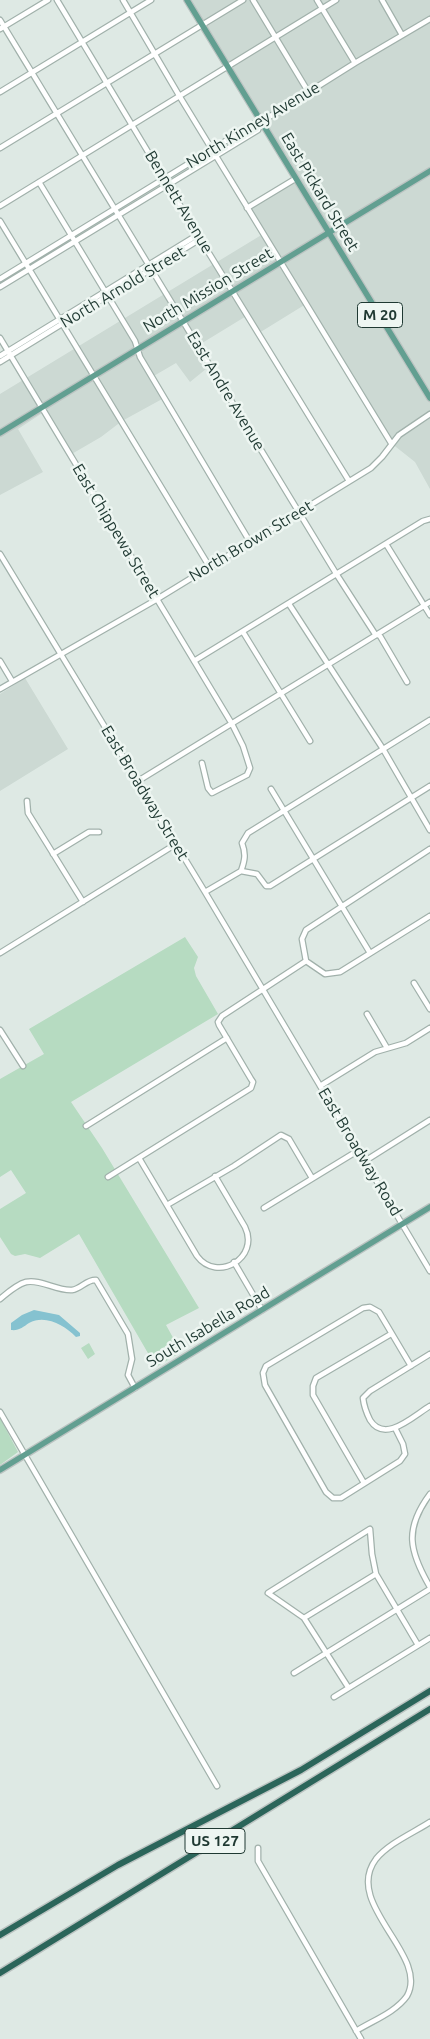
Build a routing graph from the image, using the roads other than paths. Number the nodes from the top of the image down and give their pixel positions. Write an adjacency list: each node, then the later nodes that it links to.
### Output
1 (48, 0): 16 (street)
2 (57, 0): 19 (street, Bennett Avenue)
3 (123, 0): 12 (street)
4 (151, 0): 12 (street)
5 (187, 0): 15 (main road, East Pickard Street)
6 (243, 0): 15 (street)
7 (253, 0): 18 (street)
8 (317, 0): 11 (street)
9 (336, 0): 11 (street)
10 (382, 0): 17 (street)
11 (322, 8): 18 (street); 21 (street)
12 (130, 12): 19 (street); 20 (street)
13 (430, 18): 17 (street, North Kinney Avenue)
14 (0, 20): 16 (street, East Andre Avenue)
15 (202, 25): 20 (street); 22 (main road, East Pickard Street)
16 (2, 28): 23 (street, East Andre Avenue)
17 (402, 35): 21 (street, North Kinney Avenue)
18 (275, 38): 22 (street); 26 (street)
19 (82, 42): 23 (street); 24 (street, Bennett Avenue)
20 (154, 54): 24 (street); 27 (street)
21 (355, 63): 26 (street, North Kinney Avenue)
22 (228, 67): 27 (street); 29 (main road, East Pickard Street)
23 (31, 73): 25 (street); 28 (street, East Andre Avenue)
24 (106, 82): 28 (street); 30 (street, Bennett Avenue)
25 (0, 92)
26 (308, 93): 29 (street, North Kinney Avenue)
27 (180, 97): 30 (street); 32 (street)
28 (56, 114): 31 (street); 33 (street, East Andre Avenue)
29 (261, 122): 32 (street, North Kinney Avenue); 34 (street); 37 (main road, East Pickard Street)
30 (133, 125): 33 (street); 36 (street, Bennett Avenue)
31 (0, 148)
32 (212, 149): 34 (street); 36 (street, North Kinney Avenue)
33 (82, 156): 38 (street); 42 (street, East Andre Avenue)
34 (216, 156): 39 (street); 41 (street)
35 (430, 171): 45 (main road, North Mission Street)
36 (164, 178): 39 (street, Bennett Avenue); 42 (street, North Kinney Avenue)
37 (296, 179): 41 (street); 45 (main road, East Pickard Street)
38 (39, 182): 40 (street); 46 (street)
39 (168, 185): 43 (street); 47 (street, Bennett Avenue)
40 (0, 206)
41 (247, 208): 49 (street)
42 (115, 209): 43 (street, East Andre Avenue); 46 (street, North Kinney Avenue)
43 (118, 214): 48 (street); 51 (street, East Andre Avenue)
44 (0, 221): 50 (street)
45 (329, 233): 49 (main road, North Mission Street); 65 (main road, East Pickard Street / M 20)
46 (71, 235): 48 (street); 50 (street, North Kinney Avenue)
47 (199, 237): 51 (street, North Arnold Street); 55 (street, Bennett Avenue)
48 (75, 241): 52 (street); 56 (street)
49 (281, 262): 55 (main road, North Mission Street); 69 (street)
50 (26, 263): 52 (street); 53 (street, North Kinney Avenue)
51 (150, 268): 56 (street, North Arnold Street); 57 (street, East Andre Avenue)
52 (30, 269): 54 (street); 58 (street)
53 (0, 279)
54 (0, 287)
55 (232, 290): 57 (main road, North Mission Street); 70 (street, Bennett Avenue)
56 (107, 294): 58 (street, North Arnold Street); 60 (street)
57 (183, 320): 60 (main road, North Mission Street); 71 (street, East Andre Avenue)
58 (62, 321): 61 (street, North Arnold Street); 64 (street)
59 (0, 338): 61 (street, East Chippewa Street)
60 (137, 349): 64 (main road, North Mission Street); 73 (street)
61 (10, 354): 62 (street, North Arnold Street); 63 (street, North Arnold Street); 66 (street, East Chippewa Street)
62 (0, 356)
63 (0, 362)
64 (94, 375): 66 (main road, North Mission Street); 77 (street)
65 (430, 398)
66 (41, 407): 68 (main road, North Mission Street); 79 (street, East Chippewa Street)
67 (430, 414): 69 (street, North Brown Street)
68 (0, 433)
69 (392, 443): 70 (street, North Brown Street)
70 (350, 481): 71 (street, North Brown Street)
71 (300, 512): 73 (street, North Brown Street); 78 (street, East Andre Avenue)
72 (430, 519): 74 (street)
73 (250, 542): 77 (street, North Brown Street)
74 (386, 544): 78 (street); 82 (street)
75 (0, 554): 76 (street, East Broadway Street)
76 (2, 561): 86 (street, East Broadway Street)
77 (209, 566): 79 (street, North Brown Street)
78 (337, 574): 81 (street); 85 (street, East Andre Avenue)
79 (158, 599): 86 (street, North Brown Street); 88 (street, East Chippewa Street)
80 (430, 602): 82 (street)
81 (290, 604): 84 (street); 89 (street)
82 (425, 605): 83 (street); 85 (street)
83 (430, 615)
84 (243, 632): 88 (street); 93 (street)
85 (375, 634): 89 (street); 91 (street, East Andre Avenue)
86 (61, 654): 90 (street, North Brown Street); 99 (street, East Broadway Street)
87 (0, 661): 90 (street)
88 (194, 661): 95 (street, East Chippewa Street)
89 (328, 664): 93 (street); 97 (street)
90 (12, 681): 92 (street, North Brown Street)
91 (407, 682)
92 (0, 689)
93 (281, 693): 95 (street); 96 (street)
94 (430, 720): 97 (street)
95 (232, 724): 98 (street, East Chippewa Street); 99 (street)
96 (310, 741)
97 (382, 749): 102 (street); 104 (street)
98 (202, 763)
99 (138, 781): 107 (street, East Broadway Street)
100 (430, 786): 102 (street)
101 (271, 789): 104 (street)
102 (411, 798): 105 (street); 110 (street)
103 (27, 801): 109 (street)
104 (284, 811): 110 (street); 111 (street)
105 (430, 830)
106 (98, 832): 109 (street)
107 (176, 844): 112 (street, East Broadway Street); 113 (street)
108 (430, 849): 114 (street)
109 (53, 854): 113 (street)
110 (314, 858): 111 (street); 114 (street)
111 (241, 871): 112 (street)
112 (205, 892): 120 (street, East Broadway Street)
113 (82, 902): 116 (street)
114 (342, 906): 117 (street); 118 (street)
115 (430, 916): 117 (street)
116 (0, 953)
117 (370, 954): 118 (street)
118 (306, 962): 120 (street)
119 (414, 983): 121 (street)
120 (263, 989): 125 (street, East Broadway Street); 126 (street)
121 (430, 1009)
122 (367, 1014): 127 (street)
123 (430, 1028): 127 (street)
124 (0, 1032): 128 (street)
125 (288, 1033): 129 (street, East Broadway Road)
126 (227, 1038): 131 (street); 133 (street)
127 (387, 1048): 129 (street)
128 (23, 1066)
129 (320, 1086): 132 (street, East Broadway Road)
130 (430, 1120): 134 (street)
131 (86, 1126)
132 (359, 1150): 134 (street, East Broadway Road); 137 (street)
133 (139, 1158): 136 (street); 138 (street)
134 (365, 1161): 141 (street, East Broadway Road)
135 (215, 1176): 137 (street); 138 (street); 142 (street)
136 (108, 1177)
137 (312, 1178): 140 (street)
138 (167, 1205): 142 (street)
139 (430, 1207): 141 (main road, South Isabella Road)
140 (264, 1208)
141 (403, 1224): 143 (street, East Broadway Road); 145 (main road, South Isabella Road)
142 (234, 1262): 145 (street)
143 (430, 1271)
144 (0, 1298): 149 (street)
145 (262, 1310): 149 (main road, South Isabella Road)
146 (391, 1334): 148 (street); 155 (street); 155 (street)
147 (430, 1354): 148 (street)
148 (411, 1366): 152 (street)
149 (135, 1388): 153 (main road, South Isabella Road)
150 (430, 1406): 152 (street)
151 (0, 1412): 153 (street)
152 (395, 1428): 155 (street)
153 (25, 1454): 154 (main road, South Isabella Road); 169 (street)
154 (0, 1470)
155 (364, 1483)
156 (430, 1494): 158 (street)
157 (376, 1574): 159 (street); 160 (street); 160 (street)
158 (430, 1588): 159 (street)
159 (396, 1610): 162 (street); 163 (street)
160 (304, 1618): 163 (street)
161 (430, 1638): 162 (street)
162 (418, 1645): 165 (street)
163 (326, 1652): 164 (street); 165 (street)
164 (294, 1673)
165 (348, 1687): 167 (street)
166 (430, 1692): 172 (highway, US 127)
167 (334, 1697)
168 (430, 1709): 173 (highway, US 127)
169 (217, 1786)
170 (430, 1822): 174 (street)
171 (258, 1848): 174 (street)
172 (0, 1935)
173 (0, 1973)
174 (356, 2031): 175 (street)
175 (361, 2039)

